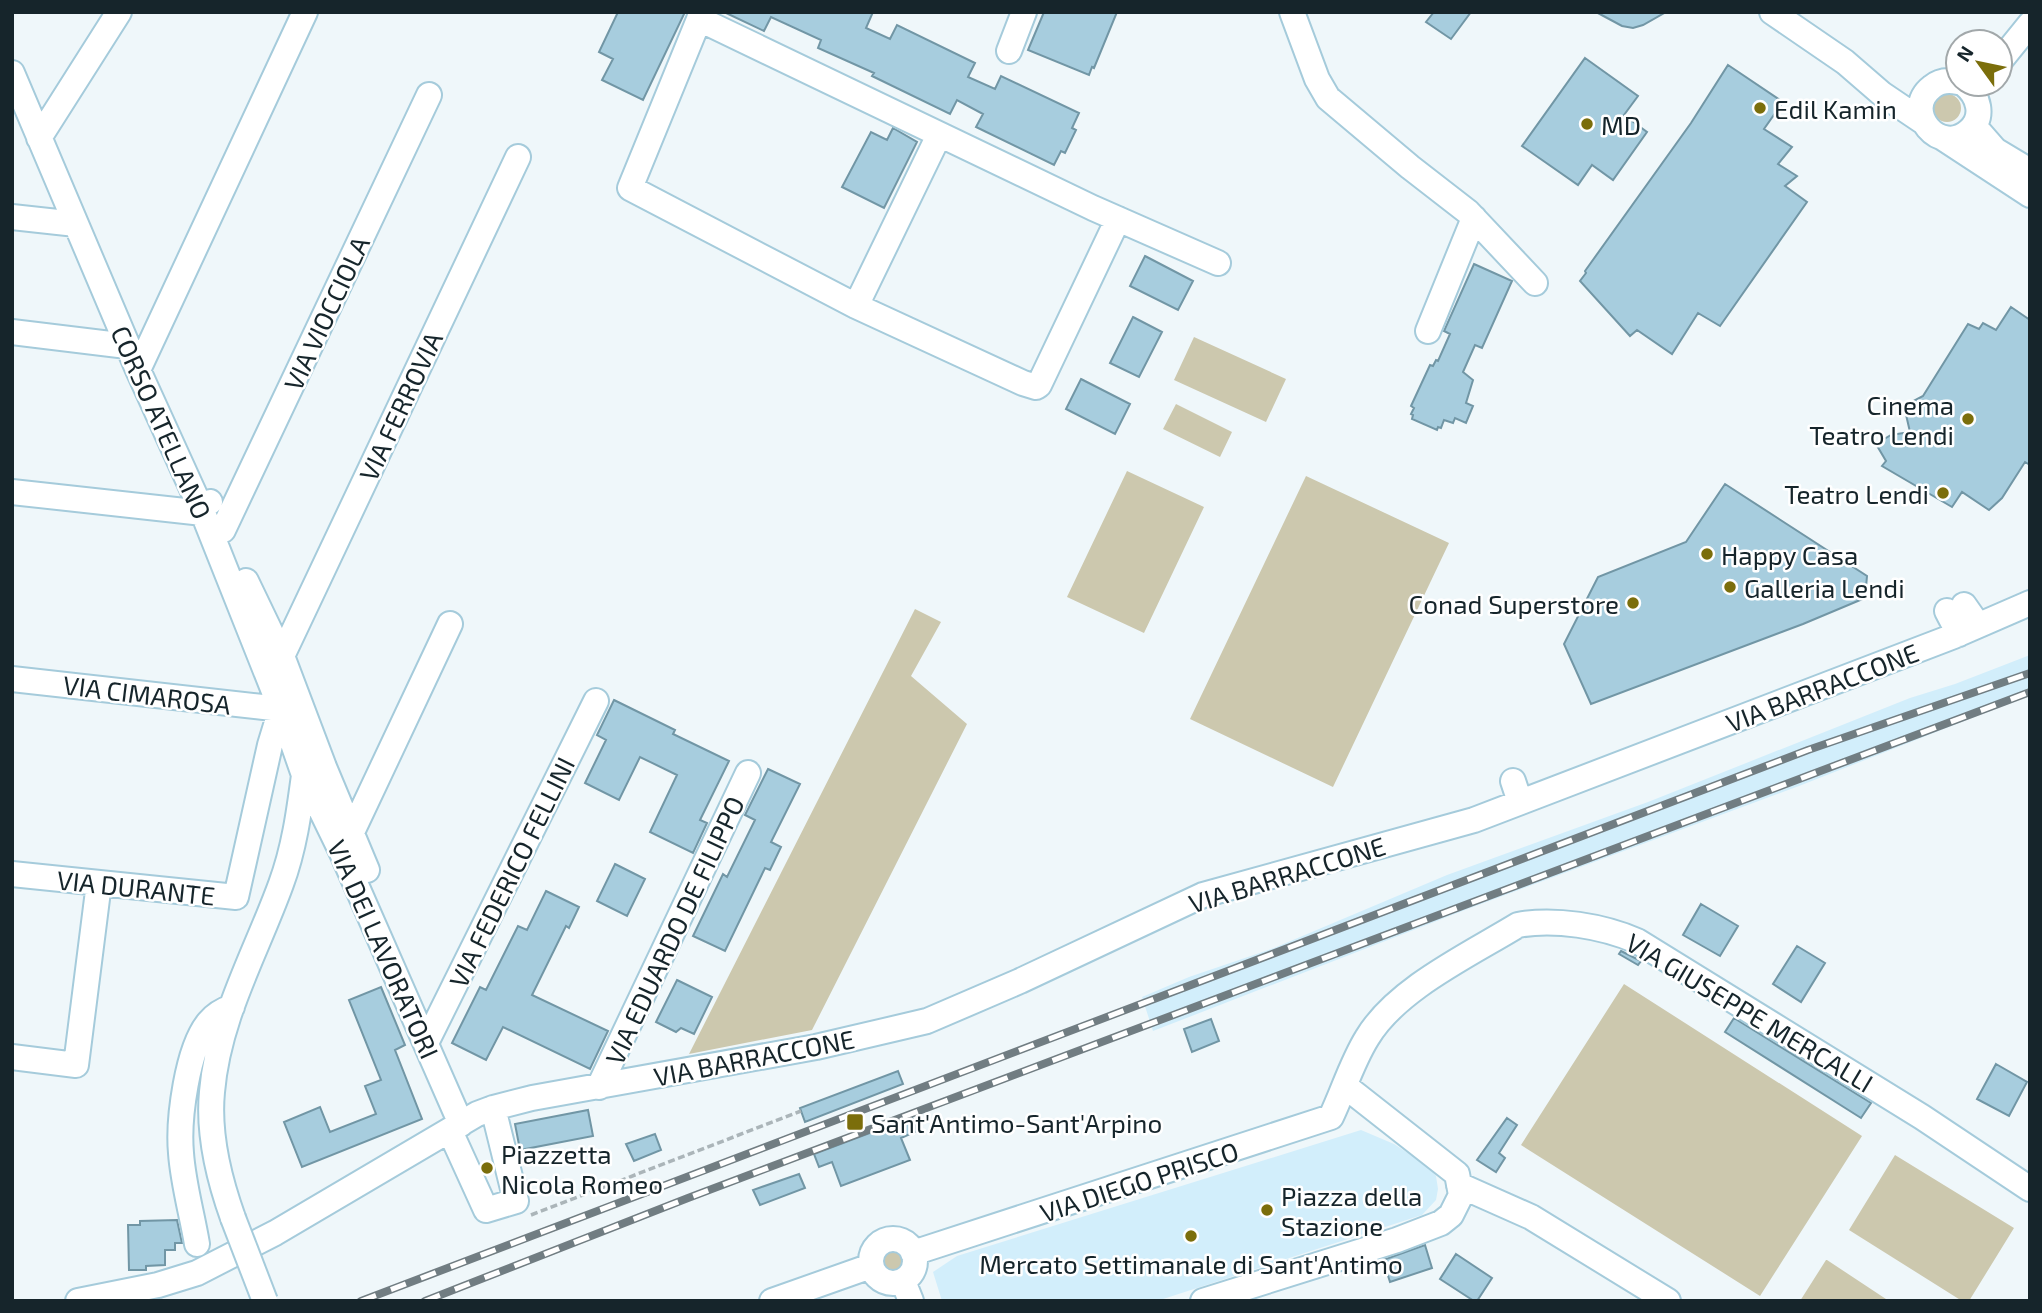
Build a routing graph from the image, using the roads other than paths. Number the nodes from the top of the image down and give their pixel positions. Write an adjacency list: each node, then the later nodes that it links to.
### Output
1 (119, 12): 21 (street)
2 (304, 12): 37 (street)
3 (1024, 12): 10 (street)
4 (1292, 12): 28 (street)
5 (1772, 12): 11 (street)
6 (701, 16): 20 (street); 33 (street)
7 (2030, 23): 8 (street); 9 (street)
8 (2014, 35)
9 (2014, 43)
10 (1009, 51)
11 (1845, 62): 14 (street); 18 (street)
12 (12, 73): 17 (street, CORSO ATELLANO)
13 (1944, 83): 14 (street)
14 (1928, 89): 18 (street)
15 (429, 95): 40 (street, VIA VIOCCIOLA)
16 (1972, 98): 19 (street)
17 (18, 99): 21 (street, CORSO ATELLANO)
18 (1923, 121): 22 (street)
19 (1974, 126): 22 (street); 24 (street); 25 (street)
20 (939, 135): 29 (street); 33 (street)
21 (39, 138): 30 (street, CORSO ATELLANO)
22 (1942, 138): 25 (street)
23 (518, 157): 45 (street, VIA FERROVIA)
24 (2030, 171)
25 (1999, 175): 26 (street)
26 (2030, 195)
27 (12, 216): 30 (street)
28 (1474, 218): 32 (street); 34 (street)
29 (1118, 219): 31 (street); 33 (street)
30 (76, 224): 36 (street, CORSO ATELLANO)
31 (1218, 263)
32 (1535, 283)
33 (856, 306)
34 (1428, 331)
35 (12, 332): 36 (street)
36 (127, 345): 37 (street, CORSO ATELLANO)
37 (138, 370): 39 (street, CORSO ATELLANO)
38 (12, 492): 39 (street)
39 (203, 513): 40 (street); 48 (street, CORSO ATELLANO)
40 (222, 530): 45 (street)
41 (2030, 603): 44 (street, VIA BARRACCONE)
42 (1955, 608): 44 (street)
43 (450, 624): 51 (street)
44 (1969, 629): 59 (street, VIA BARRACCONE)
45 (282, 656): 51 (street)
46 (12, 679): 48 (street, VIA CIMAROSA)
47 (596, 701): 56 (street, VIA FEDERICO FELLINI)
48 (281, 709): 50 (street, CORSO ATELLANO); 53 (street, VIA DURANTE)
49 (748, 773): 59 (street, VIA EDUARDO DE FILIPPO)
50 (304, 775): 54 (street, VIA DEI LAVORATORI); 55 (street)
51 (352, 832): 54 (street)
52 (12, 874): 53 (street, VIA DURANTE)
53 (99, 883): 57 (street)
54 (380, 940): 56 (street, VIA DEI LAVORATORI)
55 (232, 1007): 64 (street); 69 (street, bridge)
56 (426, 1043): 61 (street, VIA DEI LAVORATORI)
57 (12, 1057)
58 (1345, 1086): 62 (street); 63 (street, VIA GIUSEPPE MERCALLI); 65 (street, VIA DIEGO PRISCO)
59 (599, 1087): 60 (street, VIA BARRACCONE)
60 (493, 1108): 61 (street, VIA BARRACCONE); 61 (street, VIA DEI LAVORATORI)
61 (455, 1127): 68 (street, VIA BARRACCONE)
62 (1459, 1185): 71 (street); 72 (street)
63 (2030, 1189)
64 (197, 1244)
65 (913, 1253): 66 (street); 67 (street)
66 (871, 1266): 67 (street); 70 (street)
67 (907, 1291)
68 (78, 1301)
69 (265, 1301)
70 (772, 1301)
71 (1203, 1301)
72 (1668, 1301)

